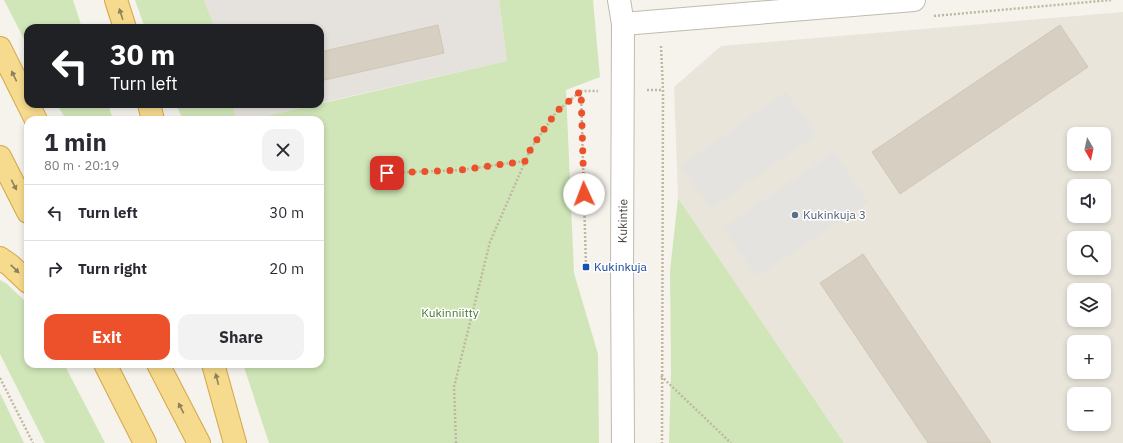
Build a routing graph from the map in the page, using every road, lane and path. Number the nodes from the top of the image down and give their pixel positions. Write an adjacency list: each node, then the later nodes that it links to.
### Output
1 (116, 0): 5 (highway, one-way to 1)
2 (619, 0): 6 (street, Kukintie)
3 (914, 0): 4 (street)
4 (660, 21): 6 (street); 20 (path)
5 (124, 24)
6 (623, 24): 27 (street, Kukintie)
7 (0, 48): 8 (highway, one-way to 7)
8 (24, 96)
9 (0, 157): 12 (highway, one-way to 12)
10 (526, 161): 11 (path); 14 (path); 26 (path)
11 (387, 173)
12 (24, 204)
13 (0, 258): 15 (highway, one-way to 15)
14 (586, 267)
15 (24, 278)
16 (96, 368): 22 (highway)
17 (108, 368): 22 (highway)
18 (160, 368): 24 (highway, one-way to 18)
19 (214, 368): 25 (highway, one-way to 19)
20 (661, 376): 28 (path); 29 (path)
21 (0, 378): 23 (path)
22 (141, 434)
23 (33, 443)
24 (199, 443)
25 (235, 443)
26 (456, 443)
27 (623, 443)
28 (662, 443)
29 (731, 443)

